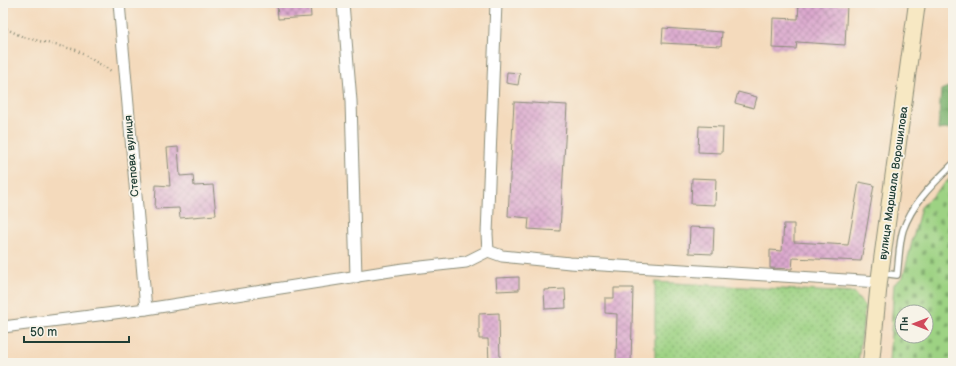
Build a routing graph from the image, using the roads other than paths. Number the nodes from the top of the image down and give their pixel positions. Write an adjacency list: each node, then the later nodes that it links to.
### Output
1 (119, 3): 9 (street, Степова вулиця)
2 (343, 3): 7 (street)
3 (496, 3): 6 (street)
4 (917, 3): 8 (street, вулиця Маршала Ворошилова)
5 (953, 164): 8 (lane)
6 (488, 250): 7 (street); 8 (street)
7 (356, 277): 9 (street)
8 (880, 277): 11 (street, вулиця Маршала Ворошилова)
9 (146, 309): 10 (street)
10 (3, 327)
11 (871, 363)

